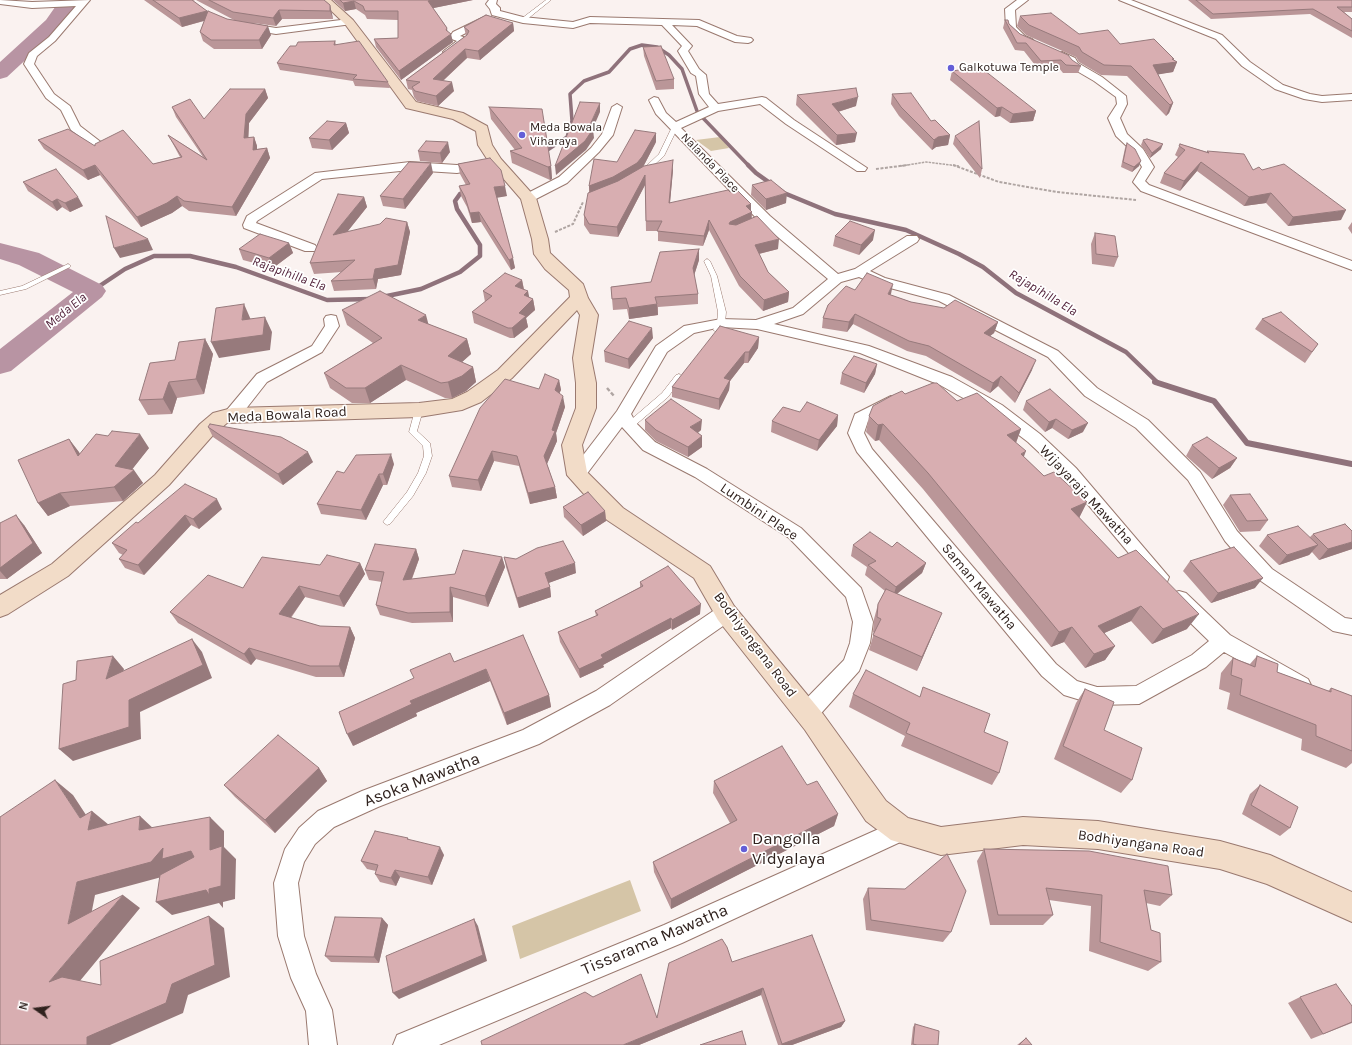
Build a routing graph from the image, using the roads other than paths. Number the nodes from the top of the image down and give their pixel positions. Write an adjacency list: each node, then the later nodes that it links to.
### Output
1 (325, 0): 10 (street)
2 (493, 0): 8 (street)
3 (549, 0): 9 (lane)
4 (1024, 0): 29 (street)
5 (1122, 0): 15 (street)
6 (0, 1): 7 (street)
7 (82, 2): 20 (street)
8 (495, 13): 9 (street); 14 (street)
9 (523, 20): 12 (street)
10 (349, 22): 11 (street); 21 (street)
11 (233, 24)
12 (666, 24): 13 (street); 18 (street)
13 (748, 40)
14 (437, 58)
15 (1352, 98)
16 (654, 100): 19 (street)
17 (618, 107): 24 (street)
18 (715, 108): 19 (street, Nalanda Place); 22 (street, Nalanda Place)
19 (675, 127): 23 (lane); 31 (street, Nalanda Place)
20 (102, 148)
21 (496, 162): 24 (street); 26 (street)
22 (861, 168)
23 (640, 175)
24 (528, 198): 33 (street)
25 (912, 239): 30 (street)
26 (310, 248)
27 (707, 261): 36 (lane)
28 (68, 266): 32 (lane)
29 (1352, 266)
30 (860, 272): 31 (street); 46 (street)
31 (836, 279): 35 (street)
32 (0, 293)
33 (579, 298): 39 (street, Meda Bowala Road); 42 (street)
34 (331, 319): 40 (street)
35 (757, 326): 36 (street, Wijayaraja Mawatha); 38 (street, Wijayaraja Mawatha)
36 (718, 329): 41 (street, Wijayaraja Mawatha)
37 (684, 371): 41 (lane)
38 (946, 381): 47 (street, Wijayaraja Mawatha); 47 (street, Saman Mawatha)
39 (419, 410): 40 (street, Meda Bowala Road); 43 (lane)
40 (232, 415): 44 (street, Meda Bowala Road)
41 (626, 420): 42 (street, Wijayaraja Mawatha); 49 (street, Lumbini Place)
42 (577, 475): 45 (street, Bodhiyangana Road)
43 (387, 522)
44 (0, 607)
45 (726, 613): 49 (street, Bodhiyangana Road); 52 (street, Asoka Mawatha)
46 (1352, 627)
47 (1223, 640): 48 (street, Wijayaraja Mawatha)
48 (1319, 692)
49 (806, 713): 50 (street, Bodhiyangana Road)
50 (901, 830): 51 (street, Bodhiyangana Road); 53 (street, Tissarama Mawatha)
51 (1352, 907)
52 (323, 1045)
53 (408, 1045)

